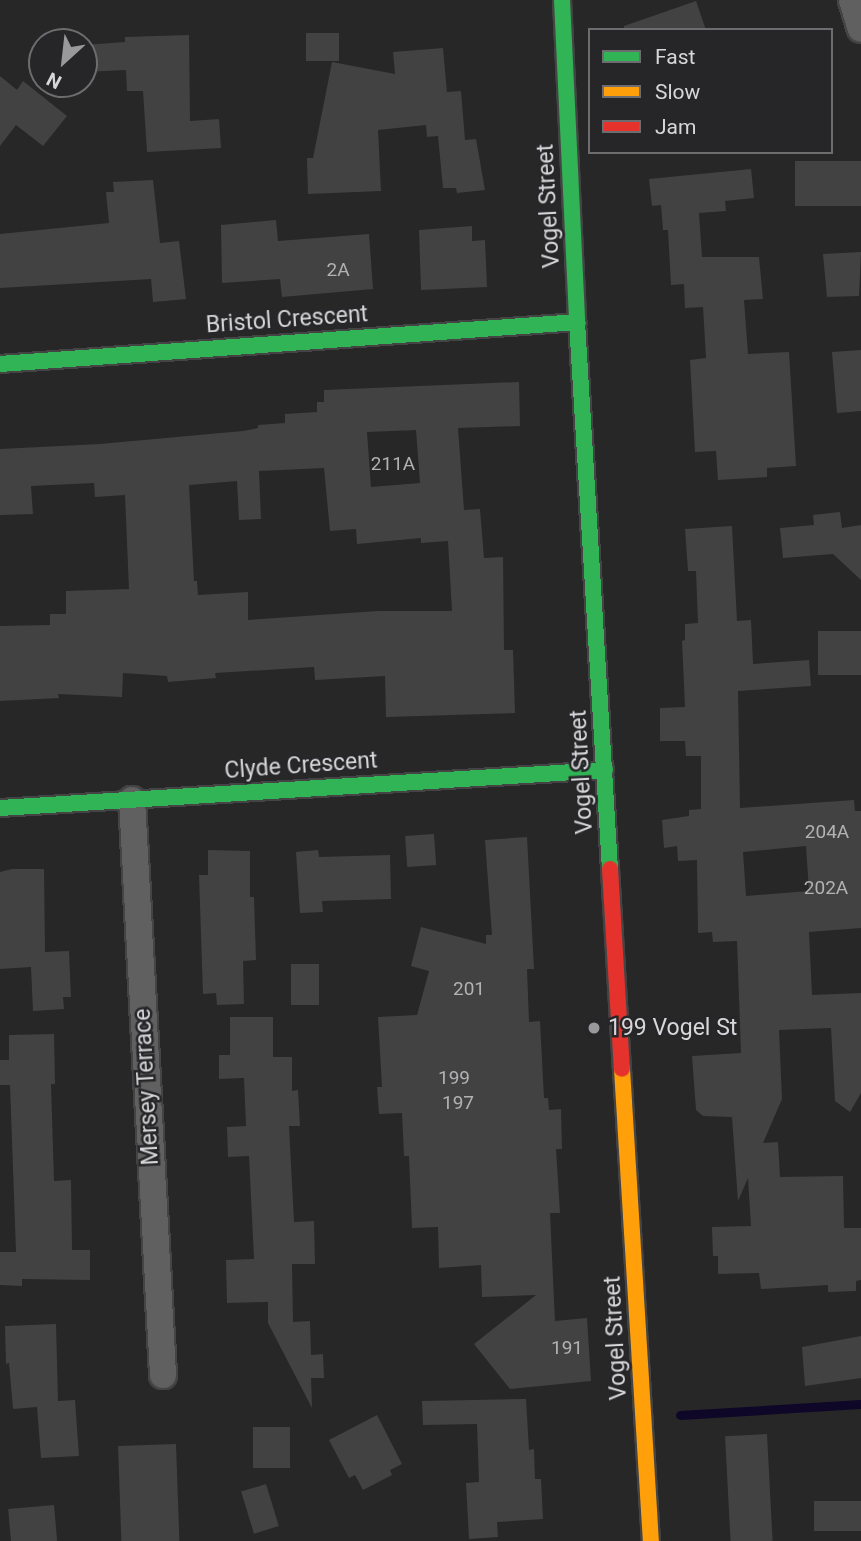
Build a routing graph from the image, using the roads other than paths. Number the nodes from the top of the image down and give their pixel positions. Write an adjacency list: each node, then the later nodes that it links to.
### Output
1 (562, 0): 4 (main road, Vogel Street)
2 (852, 0): 3 (street)
3 (861, 29)
4 (578, 322): 5 (main road, Bristol Crescent); 6 (main road, Vogel Street)
5 (0, 364)
6 (605, 770): 7 (main road, Clyde Crescent); 10 (main road, Vogel Street)
7 (132, 800): 8 (main road, Clyde Crescent); 9 (street, Mersey Terrace)
8 (0, 808)
9 (163, 1374)
10 (651, 1541)

